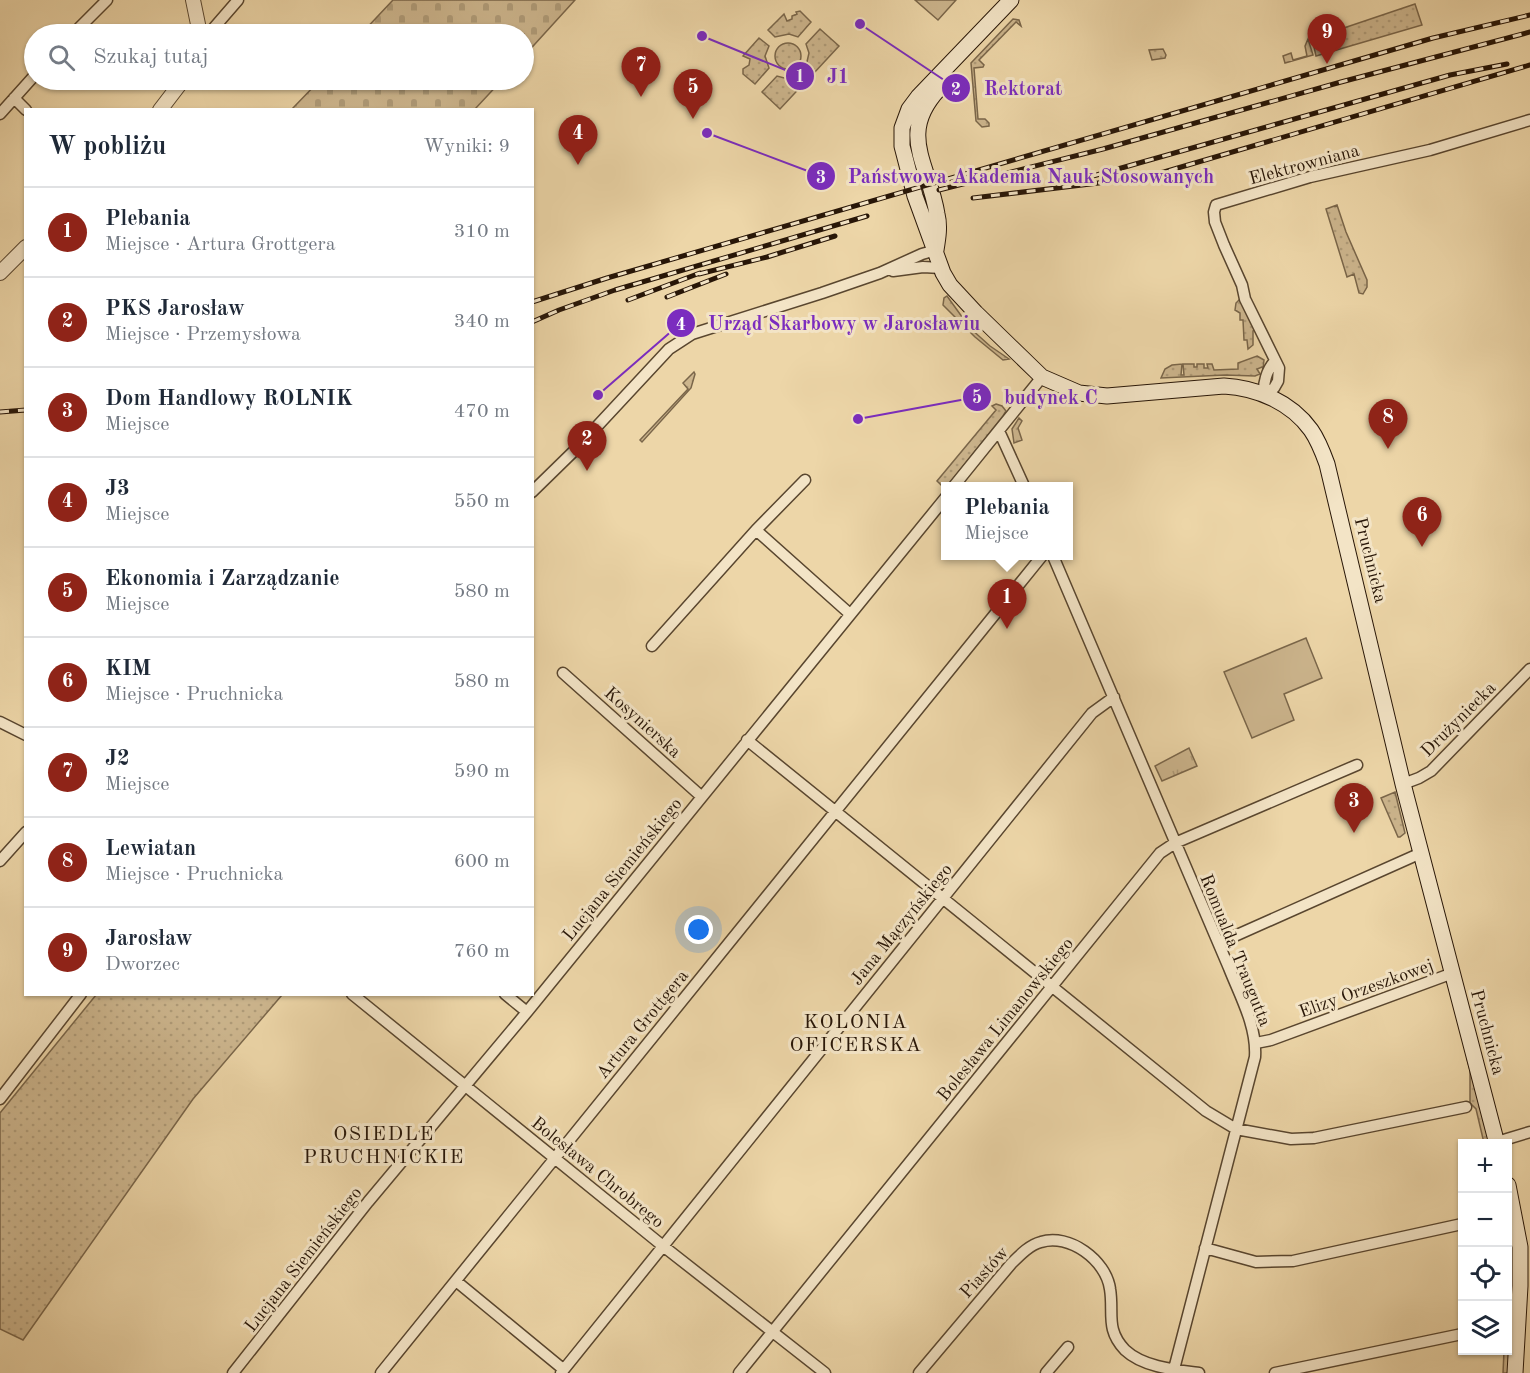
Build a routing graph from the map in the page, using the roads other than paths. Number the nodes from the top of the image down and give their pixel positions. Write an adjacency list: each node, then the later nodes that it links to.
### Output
1 (107, 0): 6 (street)
2 (193, 0): 7 (street)
3 (238, 0): 8 (street)
4 (1011, 0): 17 (main road, Pruchnicka)
5 (1024, 0): 17 (main road, Pruchnicka)
6 (83, 24)
7 (199, 24)
8 (217, 24)
9 (24, 87): 11 (street)
10 (175, 90): 13 (street)
11 (14, 98): 12 (street); 14 (street)
12 (24, 108)
13 (162, 108)
14 (0, 114)
15 (1530, 120): 22 (street, Elektrowniana)
16 (24, 249): 19 (street)
17 (936, 250): 18 (main road, Pruchnicka); 20 (street)
18 (941, 268): 20 (street); 21 (main road, Pruchnicka)
19 (0, 273)
20 (880, 273): 27 (street)
21 (1042, 377): 22 (main road, Pruchnicka); 23 (street)
22 (1264, 394): 41 (main road, Pruchnicka)
23 (999, 431): 25 (street); 26 (street)
24 (805, 480): 29 (street)
25 (957, 482)
26 (1022, 482)
27 (534, 490)
28 (941, 501): 32 (street, Lucjana Siemieńskiego)
29 (756, 530): 32 (street); 33 (street)
30 (1038, 560): 43 (street, Artura Grottgera)
31 (1055, 560): 36 (street, Romualda Traugutta)
32 (850, 614): 39 (street, Lucjana Siemieńskiego)
33 (652, 646)
34 (1530, 669): 41 (street, Drużyniecka)
35 (563, 673): 42 (street, Kosynierska)
36 (1114, 697): 45 (street, Romualda Traugutta); 48 (street, Jana Mączyńskiego)
37 (0, 722): 38 (street)
38 (24, 734)
39 (747, 740): 42 (street, Lucjana Siemieńskiego); 43 (street)
40 (1358, 765): 45 (street, Bolesława Limanowskiego)
41 (1403, 784): 46 (main road, Pruchnicka)
42 (702, 797): 55 (street, Lucjana Siemieńskiego)
43 (836, 812): 48 (street); 64 (street, Artura Grottgera)
44 (24, 834): 47 (street)
45 (1175, 843): 49 (street, Romualda Traugutta); 51 (street, Bolesława Limanowskiego)
46 (1421, 853): 49 (street); 50 (main road, Pruchnicka)
47 (0, 861)
48 (943, 898): 51 (street); 67 (street, Jana Mączyńskiego)
49 (1219, 943): 56 (street, Romualda Traugutta)
50 (1453, 974): 56 (street, Elizy Orzeszkowej); 62 (main road, Pruchnicka)
51 (1053, 986): 60 (street); 70 (street, Bolesława Limanowskiego)
52 (79, 996): 58 (street)
53 (354, 996): 57 (street, Bolesława Chrobrego)
54 (508, 996): 55 (street)
55 (527, 1011): 57 (street, Lucjana Siemieńskiego)
56 (1256, 1043): 60 (street, Romualda Traugutta)
57 (464, 1085): 64 (street, Bolesława Chrobrego); 75 (street, Lucjana Siemieńskiego)
58 (0, 1099)
59 (1466, 1107): 60 (street)
60 (1236, 1129): 68 (street, Romualda Traugutta)
61 (1530, 1132): 63 (street)
62 (1496, 1139)
63 (1509, 1139)
64 (555, 1158): 67 (street, Bolesława Chrobrego); 69 (street, Artura Grottgera)
65 (1510, 1193): 83 (main road)
66 (1458, 1225): 68 (street)
67 (663, 1246): 70 (street, Bolesława Chrobrego); 73 (street, Jana Mączyńskiego)
68 (1205, 1248): 74 (street, Romualda Traugutta)
69 (456, 1281): 73 (street); 76 (street, Artura Grottgera)
70 (773, 1331): 77 (street, Bolesława Limanowskiego); 78 (street, Bolesława Chrobrego)
71 (1458, 1335): 82 (street)
72 (1068, 1347): 80 (street)
73 (562, 1371)
74 (1173, 1371): 79 (street, Piastów); 81 (street, Piastów)
75 (236, 1372)
76 (381, 1373)
77 (739, 1373)
78 (825, 1373)
79 (919, 1373)
80 (1046, 1373)
81 (1199, 1373)
82 (1275, 1373)
83 (1515, 1373)

